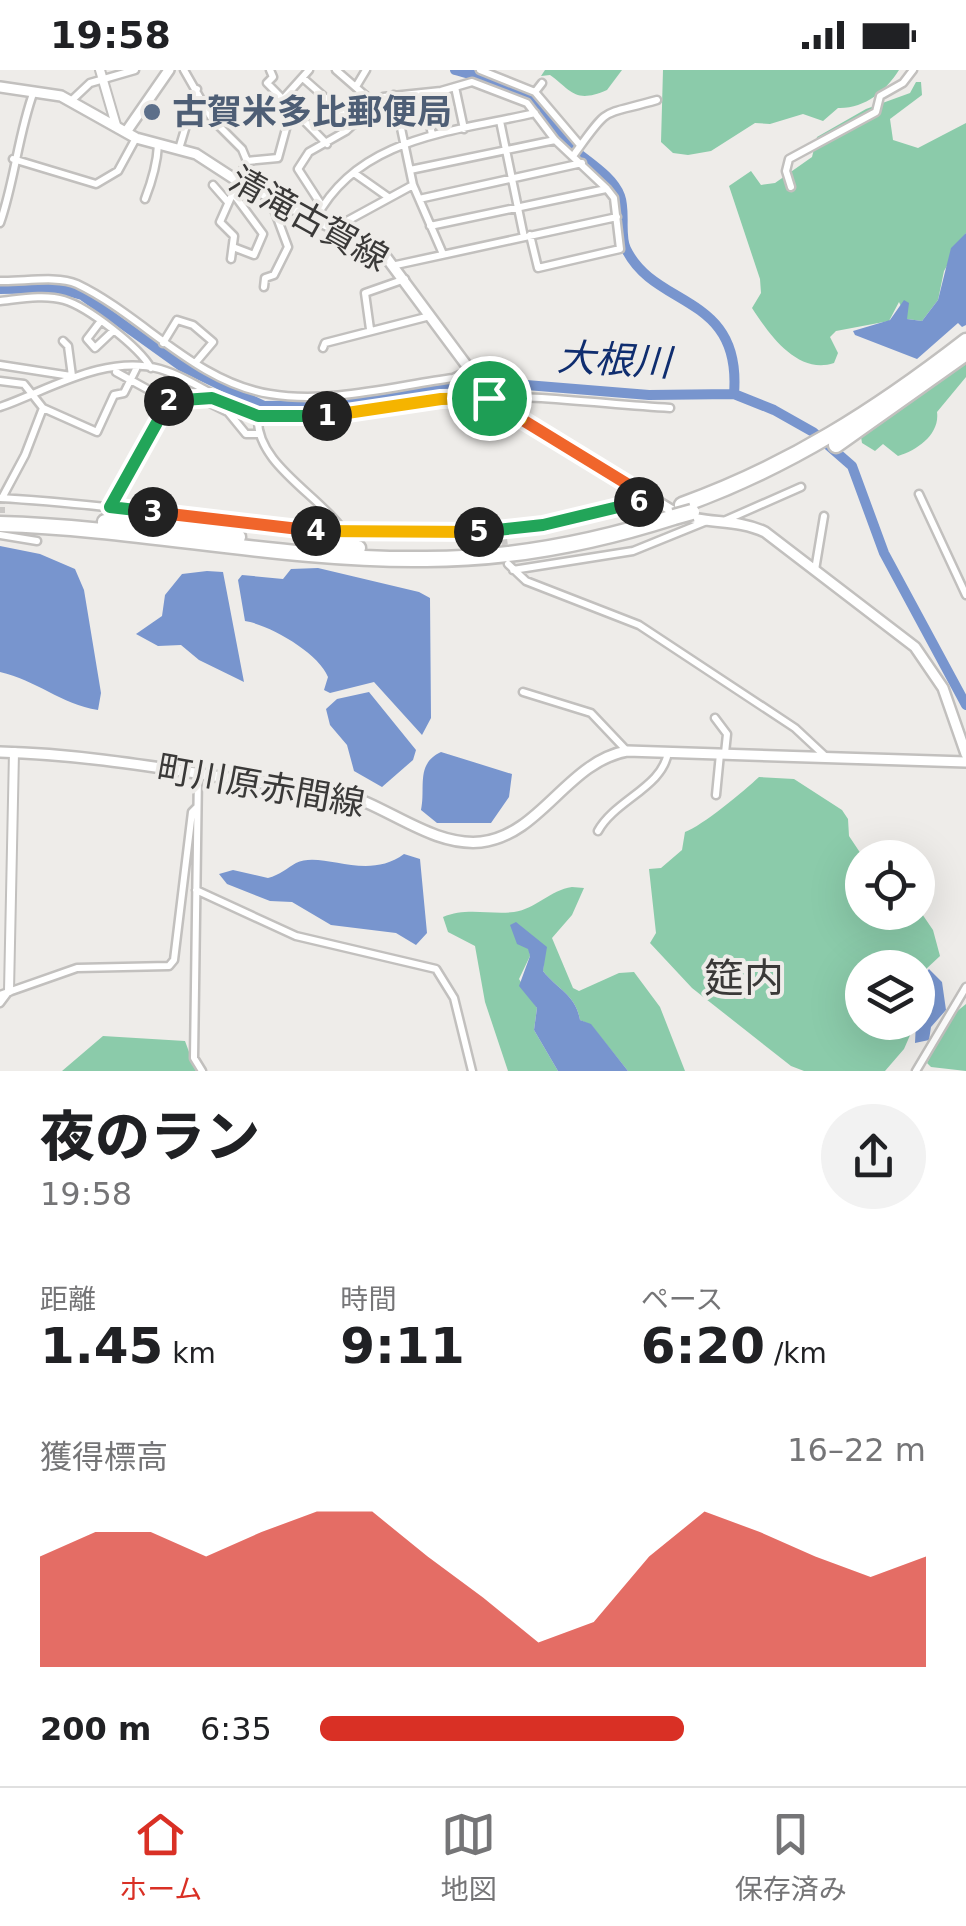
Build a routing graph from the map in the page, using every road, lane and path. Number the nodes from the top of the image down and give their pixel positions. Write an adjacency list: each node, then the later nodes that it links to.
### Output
1 (136, 70): 10 (street)
2 (169, 70): 31 (main road)
3 (184, 70): 17 (street)
4 (270, 70): 22 (street)
5 (309, 70): 11 (street)
6 (336, 70): 13 (street)
7 (366, 70): 13 (street)
8 (480, 70): 18 (street)
9 (913, 70): 51 (street)
10 (102, 75): 21 (street); 29 (street)
11 (304, 79): 22 (street); 28 (street)
12 (542, 83): 18 (street)
13 (357, 86): 24 (street)
14 (0, 87): 16 (main road, 清滝古賀線)
15 (455, 87): 19 (street); 25 (street); 30 (street)
16 (34, 90): 21 (main road, 清滝古賀線); 42 (street)
17 (197, 90): 39 (street); 43 (street)
18 (535, 92): 38 (street)
19 (424, 93): 20 (street); 32 (street)
20 (394, 95): 24 (street); 35 (street)
21 (72, 100): 29 (main road, 清滝古賀線)
22 (283, 100): 26 (street)
23 (657, 100): 38 (street)
24 (375, 104): 28 (street)
25 (535, 113): 27 (street); 34 (street)
26 (298, 114): 36 (street); 43 (street)
27 (500, 121): 30 (street); 40 (street)
28 (354, 124): 36 (street)
29 (116, 125): 31 (main road, 清滝古賀線)
30 (464, 129): 32 (street)
31 (126, 132): 33 (main road, 清滝古賀線)
32 (432, 136): 35 (street)
33 (136, 138): 37 (main road, 清滝古賀線); 42 (street)
34 (555, 140): 40 (street); 41 (street)
35 (404, 142): 45 (street); 46 (street)
36 (328, 144): 59 (street)
37 (158, 145): 39 (main road, 清滝古賀線); 56 (street)
38 (580, 145): 41 (street)
39 (179, 150): 48 (main road, 清滝古賀線)
40 (506, 150): 45 (street); 47 (street)
41 (572, 156): 44 (street)
42 (13, 159): 63 (street)
43 (247, 161): 48 (street)
44 (582, 162): 47 (street); 52 (street)
45 (410, 170): 50 (street)
46 (354, 172): 55 (street); 59 (street)
47 (512, 179): 57 (street); 60 (street)
48 (236, 180): 53 (street); 54 (main road, 清滝古賀線)
49 (214, 185): 58 (street)
50 (413, 185): 55 (street); 57 (street)
51 (791, 188)
52 (607, 189): 60 (street); 61 (street)
53 (232, 192): 58 (street); 67 (street)
54 (268, 195): 62 (main road, 清滝古賀線); 73 (street)
55 (388, 197): 65 (street)
56 (145, 199)
57 (419, 199): 64 (street)
58 (227, 201): 67 (street)
59 (322, 206): 62 (street)
60 (518, 208): 64 (street); 66 (street)
61 (617, 217): 66 (street); 66 (street)
62 (316, 218): 65 (main road, 清滝古賀線)
63 (0, 223)
64 (430, 226): 68 (street)
65 (336, 227): 70 (main road, 清滝古賀線)
66 (527, 236): 68 (street)
67 (233, 246): 69 (street)
68 (443, 254): 70 (street)
69 (231, 259)
70 (396, 265): 71 (main road, 清滝古賀線)
71 (406, 279): 75 (main road, 清滝古賀線); 77 (street)
72 (0, 281): 81 (street)
73 (264, 287)
74 (0, 301): 76 (street)
75 (432, 316): 77 (street); 89 (main road, 清滝古賀線)
76 (100, 322): 78 (street); 78 (street)
77 (370, 329): 82 (street)
78 (112, 331): 87 (street)
79 (63, 341): 90 (street)
80 (966, 341): 101 (highway)
81 (164, 343): 84 (street); 84 (street)
82 (324, 348)
83 (966, 353): 101 (highway)
84 (196, 362): 89 (street)
85 (0, 365): 90 (street)
86 (136, 368): 87 (street); 88 (street); 91 (street)
87 (151, 368): 95 (street)
88 (113, 370): 90 (street); 91 (street)
89 (470, 370): 94 (main road, 清滝古賀線)
90 (72, 376): 93 (street)
91 (130, 380): 96 (street); 98 (street)
92 (0, 381): 93 (street)
93 (32, 392): 97 (street); 98 (street)
94 (487, 395): 99 (street); 100 (street); 105 (main road, 清滝古賀線)
95 (208, 399): 96 (street); 100 (street); 102 (street)
96 (169, 401): 107 (street)
97 (0, 407)
98 (42, 408): 106 (street)
99 (670, 408)
100 (258, 416): 102 (street)
101 (846, 433): 108 (highway)
102 (257, 434): 113 (street)
103 (801, 488): 110 (street)
104 (919, 494): 117 (street)
105 (650, 498): 111 (main road, 清滝古賀線); 113 (street)
106 (1, 504): 107 (street); 108 (highway)
107 (110, 507): 113 (street)
108 (678, 511): 112 (highway)
109 (824, 516): 116 (street)
110 (725, 520): 111 (main road, 清滝古賀線); 116 (main road, 清滝古賀線)
111 (707, 521): 126 (street)
112 (0, 524)
113 (343, 530)
114 (0, 535): 115 (street)
115 (38, 541)
116 (815, 570): 125 (main road, 清滝古賀線)
117 (966, 595)
118 (523, 692): 120 (street)
119 (714, 718): 124 (street)
120 (626, 751): 121 (main road, 町川原赤間線); 128 (main road, 町川原赤間線)
121 (668, 751): 124 (main road, 町川原赤間線); 131 (street)
122 (0, 752): 123 (main road, 町川原赤間線)
123 (14, 752): 128 (main road, 町川原赤間線); 133 (street)
124 (723, 753): 126 (main road, 町川原赤間線); 129 (street)
125 (966, 754)
126 (826, 757): 127 (main road, 町川原赤間線)
127 (966, 762)
128 (198, 774): 130 (street)
129 (716, 795)
130 (197, 807): 132 (street); 135 (street)
131 (598, 831)
132 (196, 890): 137 (street); 138 (street)
133 (5, 905): 135 (street)
134 (966, 987): 139 (street)
135 (4, 993): 136 (street)
136 (0, 1003)
137 (202, 1071)
138 (472, 1071)
139 (916, 1071)

